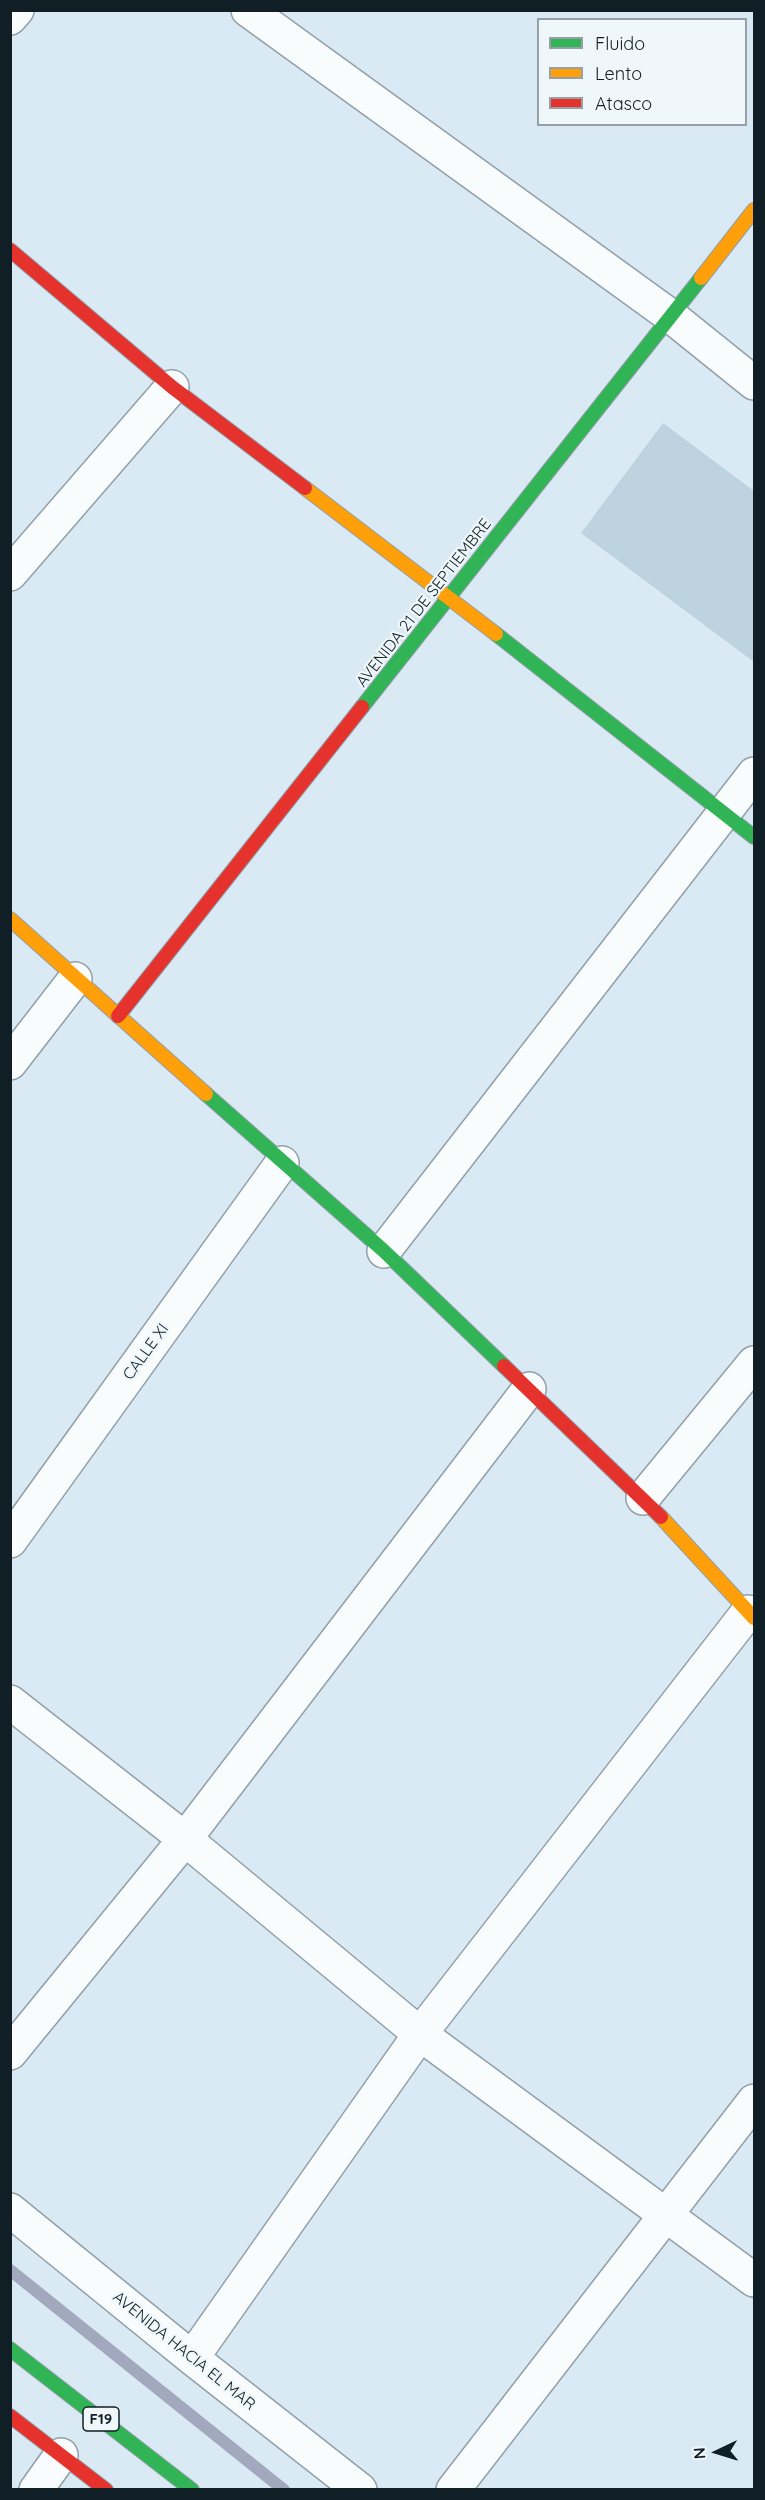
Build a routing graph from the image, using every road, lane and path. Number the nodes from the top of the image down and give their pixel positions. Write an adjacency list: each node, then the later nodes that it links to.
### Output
1 (17, 10): 3 (street)
2 (248, 10): 6 (street)
3 (10, 18)
4 (754, 210): 6 (main road, AVENIDA 21 DE SEPTIEMBRE)
5 (10, 250): 8 (main road)
6 (672, 317): 7 (street); 10 (main road, AVENIDA 21 DE SEPTIEMBRE)
7 (754, 383)
8 (172, 387): 9 (street); 10 (main road)
9 (10, 574)
10 (450, 597): 12 (main road); 16 (main road, AVENIDA 21 DE SEPTIEMBRE)
11 (754, 774): 12 (street)
12 (724, 814): 13 (main road); 19 (street)
13 (754, 837)
14 (10, 919): 15 (main road)
15 (75, 979): 16 (main road); 17 (street)
16 (118, 1016): 18 (main road)
17 (10, 1062)
18 (282, 1163): 19 (main road); 23 (street, CALLE XI)
19 (384, 1251): 21 (main road)
20 (754, 1363): 22 (street)
21 (529, 1389): 22 (main road); 26 (street)
22 (643, 1498): 24 (main road)
23 (10, 1541)
24 (752, 1615): 27 (street)
25 (10, 1702): 26 (street)
26 (185, 1839): 27 (street); 28 (street)
27 (420, 2034): 31 (street); 34 (street)
28 (10, 2053)
29 (754, 2100): 31 (street)
30 (10, 2210): 34 (street, AVENIDA HACIA EL MAR)
31 (666, 2213): 32 (street); 41 (street)
32 (754, 2280)
33 (10, 2349): 39 (main road, F19)
34 (192, 2358): 40 (street, AVENIDA HACIA EL MAR)
35 (10, 2416): 36 (main road)
36 (61, 2455): 37 (street); 38 (main road)
37 (36, 2490)
38 (106, 2490)
39 (192, 2490)
40 (360, 2490)
41 (453, 2490)

